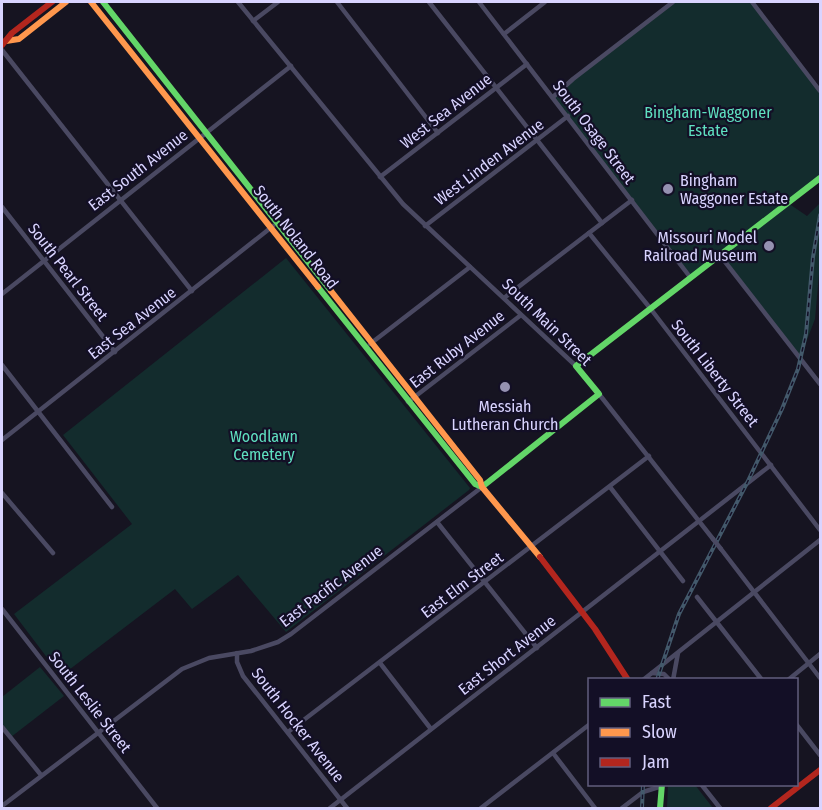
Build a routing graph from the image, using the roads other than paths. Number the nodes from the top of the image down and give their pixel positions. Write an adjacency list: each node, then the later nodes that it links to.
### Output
1 (52, 2): 15 (main road)
2 (66, 2): 15 (main road)
3 (91, 2): 24 (main road, South Noland Road)
4 (103, 2): 24 (main road, South Noland Road)
5 (238, 2): 13 (street, South Main Street)
6 (278, 2): 13 (street)
7 (336, 2): 23 (street)
8 (429, 2): 19 (street)
9 (479, 2): 14 (street, South Osage Street)
10 (545, 2): 14 (street)
11 (673, 2): 21 (street)
12 (752, 2): 20 (street)
13 (253, 21): 18 (street, South Main Street)
14 (504, 34): 17 (street, South Osage Street)
15 (4, 43)
16 (2, 50): 28 (street)
17 (527, 64): 19 (street, West Sea Avenue); 21 (street, South Osage Street)
18 (291, 66): 24 (street, East South Avenue); 26 (street, South Main Street)
19 (497, 87): 23 (street, West Sea Avenue); 25 (street)
20 (820, 91)
21 (553, 97): 22 (street, South Osage Street)
22 (568, 116): 25 (street, West Linden Avenue); 29 (street, South Osage Street)
23 (438, 133): 26 (street, West Sea Avenue)
24 (203, 135): 28 (street, East South Avenue); 32 (main road, South Noland Road)
25 (537, 140): 31 (street); 33 (street, West Linden Avenue)
26 (380, 177): 33 (street, South Main Street)
27 (820, 178): 35 (main road)
28 (121, 200): 36 (street, East South Avenue); 39 (street)
29 (632, 200): 31 (street); 38 (street, South Osage Street)
30 (2, 207): 36 (street, South Pearl Street)
31 (602, 223): 34 (street)
32 (274, 225): 39 (street, East Sea Avenue); 44 (main road, South Noland Road)
33 (425, 226): 37 (street, South Main Street)
34 (589, 233): 41 (street); 42 (street, South Liberty Street)
35 (719, 254): 38 (main road); 48 (street)
36 (44, 260): 40 (street, East South Avenue); 45 (street, South Pearl Street)
37 (470, 267): 41 (street, South Main Street); 44 (street)
38 (690, 277): 42 (main road)
39 (192, 291): 45 (street, East Sea Avenue)
40 (2, 294)
41 (504, 298): 43 (street, South Main Street)
42 (650, 308): 47 (main road); 55 (street, South Liberty Street)
43 (521, 315): 47 (street, South Main Street); 50 (street, East Ruby Avenue)
44 (369, 345): 50 (main road, South Noland Road); 51 (main road, South Noland Road)
45 (115, 352): 52 (street, East Sea Avenue)
46 (2, 365): 52 (street)
47 (576, 366): 49 (main road, South Main Street)
48 (820, 384)
49 (599, 394): 54 (street, South Main Street); 56 (main road, East Pacific Avenue)
50 (415, 396): 51 (street, East Ruby Avenue); 56 (main road, South Noland Road)
51 (408, 402): 56 (main road, South Noland Road)
52 (38, 411): 53 (street, East Sea Avenue); 59 (street)
53 (2, 440)
54 (649, 456): 57 (street, East Elm Street); 61 (street, South Main Street)
55 (771, 465): 61 (street, East Short Avenue); 62 (street, South Liberty Street)
56 (482, 487): 60 (street, East Pacific Avenue); 64 (main road, South Noland Road)
57 (610, 487): 64 (street, East Elm Street); 65 (street)
58 (2, 493): 66 (street)
59 (112, 507)
60 (437, 522): 68 (street); 76 (street, East Pacific Avenue)
61 (700, 522): 65 (street, East Short Avenue); 69 (street, South Main Street, bridge)
62 (820, 530)
63 (820, 540): 69 (street)
64 (531, 547): 68 (street, East Elm Street); 72 (main road, South Noland Road)
65 (661, 551): 67 (street); 72 (street, East Short Avenue)
66 (53, 553)
67 (683, 581)
68 (485, 583): 74 (street); 78 (street, East Elm Street)
69 (754, 592): 73 (street); 79 (street, South Main Street)
70 (698, 597): 73 (street)
71 (2, 611): 92 (street, South Leslie Street)
72 (582, 611): 74 (street, East Short Avenue); 81 (main road, South Noland Road)
73 (717, 622): 75 (street); 85 (street)
74 (537, 648): 91 (street, East Short Avenue)
75 (678, 652): 80 (street); 84 (street)
76 (237, 653): 92 (street, East Pacific Avenue); 93 (street, South Hocker Avenue)
77 (820, 654): 79 (street)
78 (380, 663): 91 (street); 93 (street, East Elm Street)
79 (809, 663): 86 (street); 87 (street, South Main Street)
80 (652, 673): 82 (street); 83 (street)
81 (627, 678)
82 (646, 678)
83 (669, 678)
84 (672, 678)
85 (760, 678)
86 (790, 678)
87 (820, 678)
88 (588, 726): 94 (street)
89 (2, 727): 97 (street)
90 (798, 727): 95 (street)
91 (431, 729): 101 (street, East Short Avenue)
92 (98, 732): 97 (street, East Pacific Avenue); 103 (street, South Leslie Street)
93 (288, 732): 101 (street, South Hocker Avenue)
94 (553, 753): 106 (street); 107 (street)
95 (820, 755)
96 (820, 770): 111 (main road)
97 (41, 775): 102 (street, East Pacific Avenue)
98 (659, 786): 108 (street)
99 (662, 786): 109 (main road)
100 (703, 786): 110 (street)
101 (341, 800): 104 (street, East Short Avenue); 105 (street, South Hocker Avenue)
102 (2, 806)
103 (157, 808)
104 (330, 808)
105 (347, 808)
106 (482, 808)
107 (595, 808)
108 (622, 808)
109 (660, 808)
110 (720, 808)
111 (771, 808)

